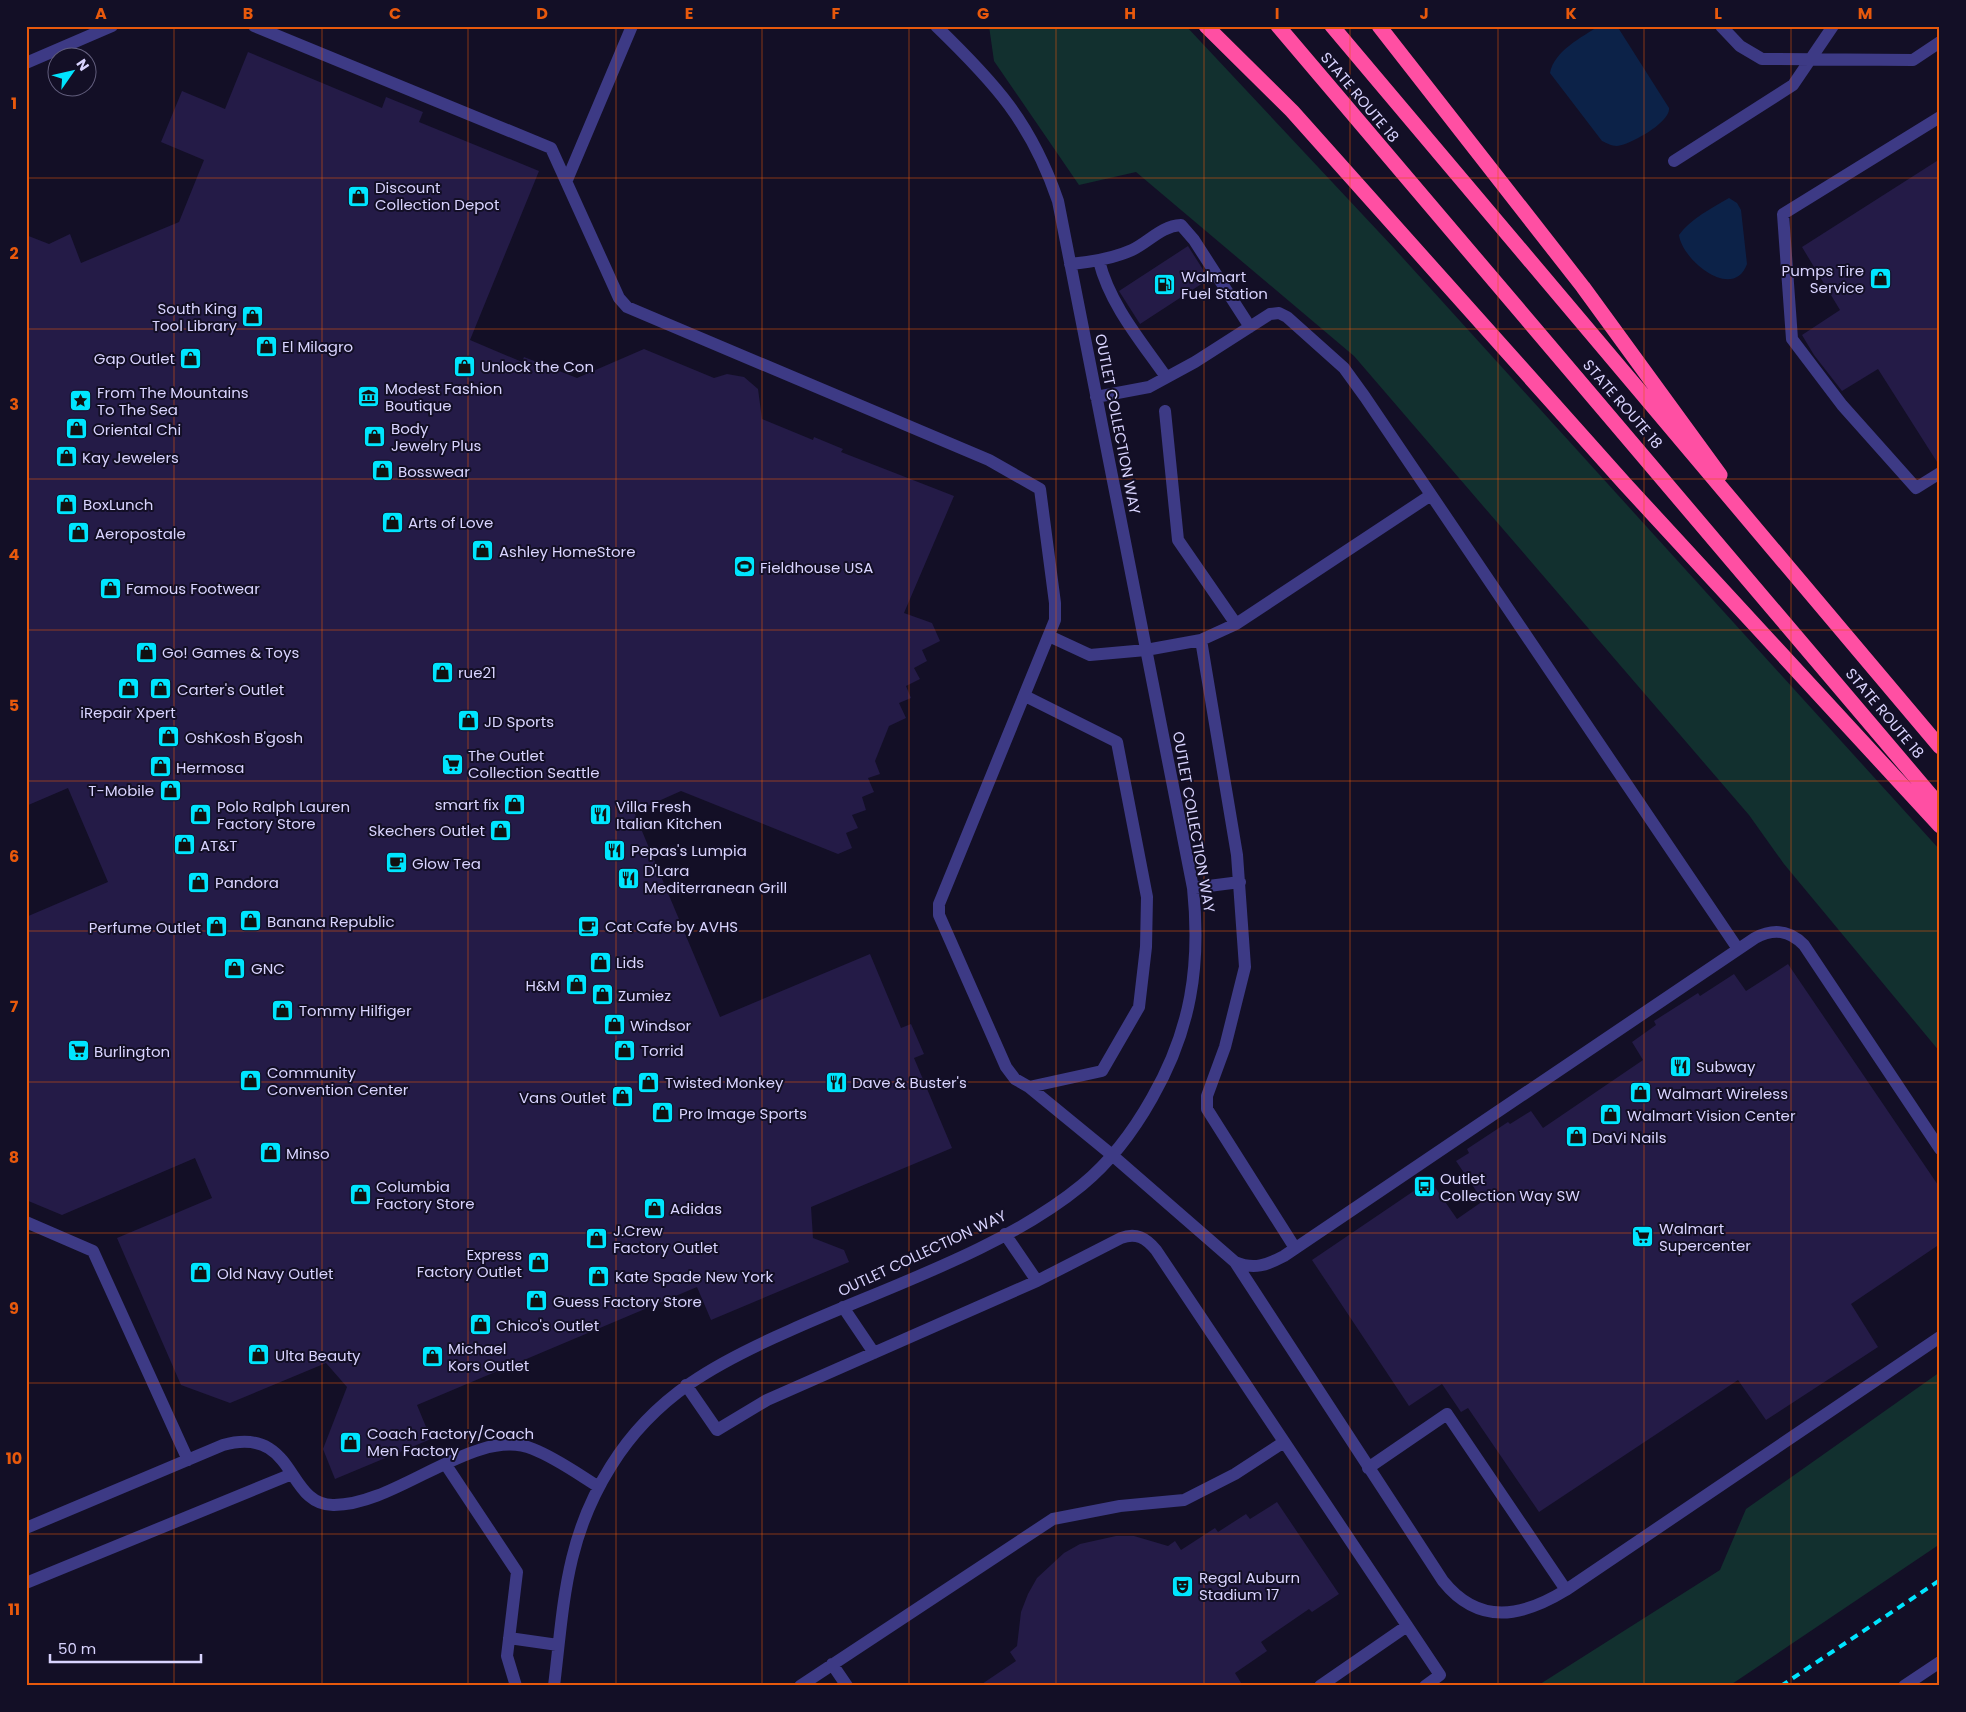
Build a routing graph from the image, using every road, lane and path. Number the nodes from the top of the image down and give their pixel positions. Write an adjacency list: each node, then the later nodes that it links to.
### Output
1 (112, 26): 13 (street)
2 (254, 26): 16 (street)
3 (632, 26): 16 (street)
4 (936, 26): 18 (street, OUTLET COLLECTION WAY)
5 (1206, 26): 33 (highway)
6 (1278, 26): 32 (highway, STATE ROUTE 18)
7 (1332, 26): 25 (highway, STATE ROUTE 18)
8 (1379, 26): 25 (highway)
9 (1721, 26): 12 (street)
10 (1832, 26): 12 (street)
11 (1940, 42): 12 (street)
12 (1811, 59): 15 (street)
13 (26, 63)
14 (1940, 117): 23 (street)
15 (1674, 161)
16 (567, 180): 27 (street)
17 (1099, 261): 18 (street); 19 (street); 20 (street)
18 (1070, 264): 21 (street, OUTLET COLLECTION WAY)
19 (1250, 326): 20 (street); 24 (street)
20 (1166, 377): 21 (street)
21 (1096, 397): 29 (street, OUTLET COLLECTION WAY)
22 (1165, 410): 26 (street)
23 (1940, 473)
24 (1431, 495): 26 (street); 36 (street)
25 (1812, 598): 31 (highway, STATE ROUTE 18)
26 (1236, 624): 28 (street)
27 (1049, 636): 29 (street); 30 (street)
28 (1200, 640): 29 (street); 34 (street)
29 (1146, 650): 35 (street, OUTLET COLLECTION WAY)
30 (1025, 696): 37 (street); 37 (street)
31 (1940, 747)
32 (1940, 806)
33 (1940, 826)
34 (1240, 882): 35 (street); 42 (street)
35 (1192, 888): 39 (street, OUTLET COLLECTION WAY)
36 (1738, 949): 38 (street); 42 (street)
37 (1029, 1087): 39 (street)
38 (1940, 1149)
39 (1112, 1155): 41 (street, OUTLET COLLECTION WAY); 43 (street)
40 (26, 1222): 50 (street)
41 (1005, 1234): 44 (street); 45 (street, OUTLET COLLECTION WAY)
42 (1295, 1248): 43 (street)
43 (1235, 1262): 52 (street)
44 (1037, 1281): 47 (street); 49 (street)
45 (844, 1307): 47 (street); 48 (street, OUTLET COLLECTION WAY)
46 (1940, 1337): 57 (street)
47 (874, 1353): 48 (street)
48 (686, 1385): 54 (street, OUTLET COLLECTION WAY)
49 (1284, 1442): 58 (street); 62 (street)
50 (188, 1460): 53 (street); 55 (street)
51 (446, 1465): 53 (street); 54 (street); 59 (street)
52 (1368, 1468): 57 (street); 57 (street)
53 (292, 1474): 56 (street)
54 (599, 1487): 60 (street, OUTLET COLLECTION WAY)
55 (26, 1528)
56 (26, 1583)
57 (1566, 1590)
58 (1407, 1626): 67 (street); 68 (street)
59 (509, 1638): 60 (street); 63 (street)
60 (558, 1645): 64 (street, OUTLET COLLECTION WAY)
61 (1940, 1662): 69 (street)
62 (832, 1664): 65 (street); 66 (street)
63 (516, 1686)
64 (554, 1686)
65 (800, 1686)
66 (847, 1686)
67 (1320, 1686)
68 (1425, 1686)
69 (1904, 1686)

